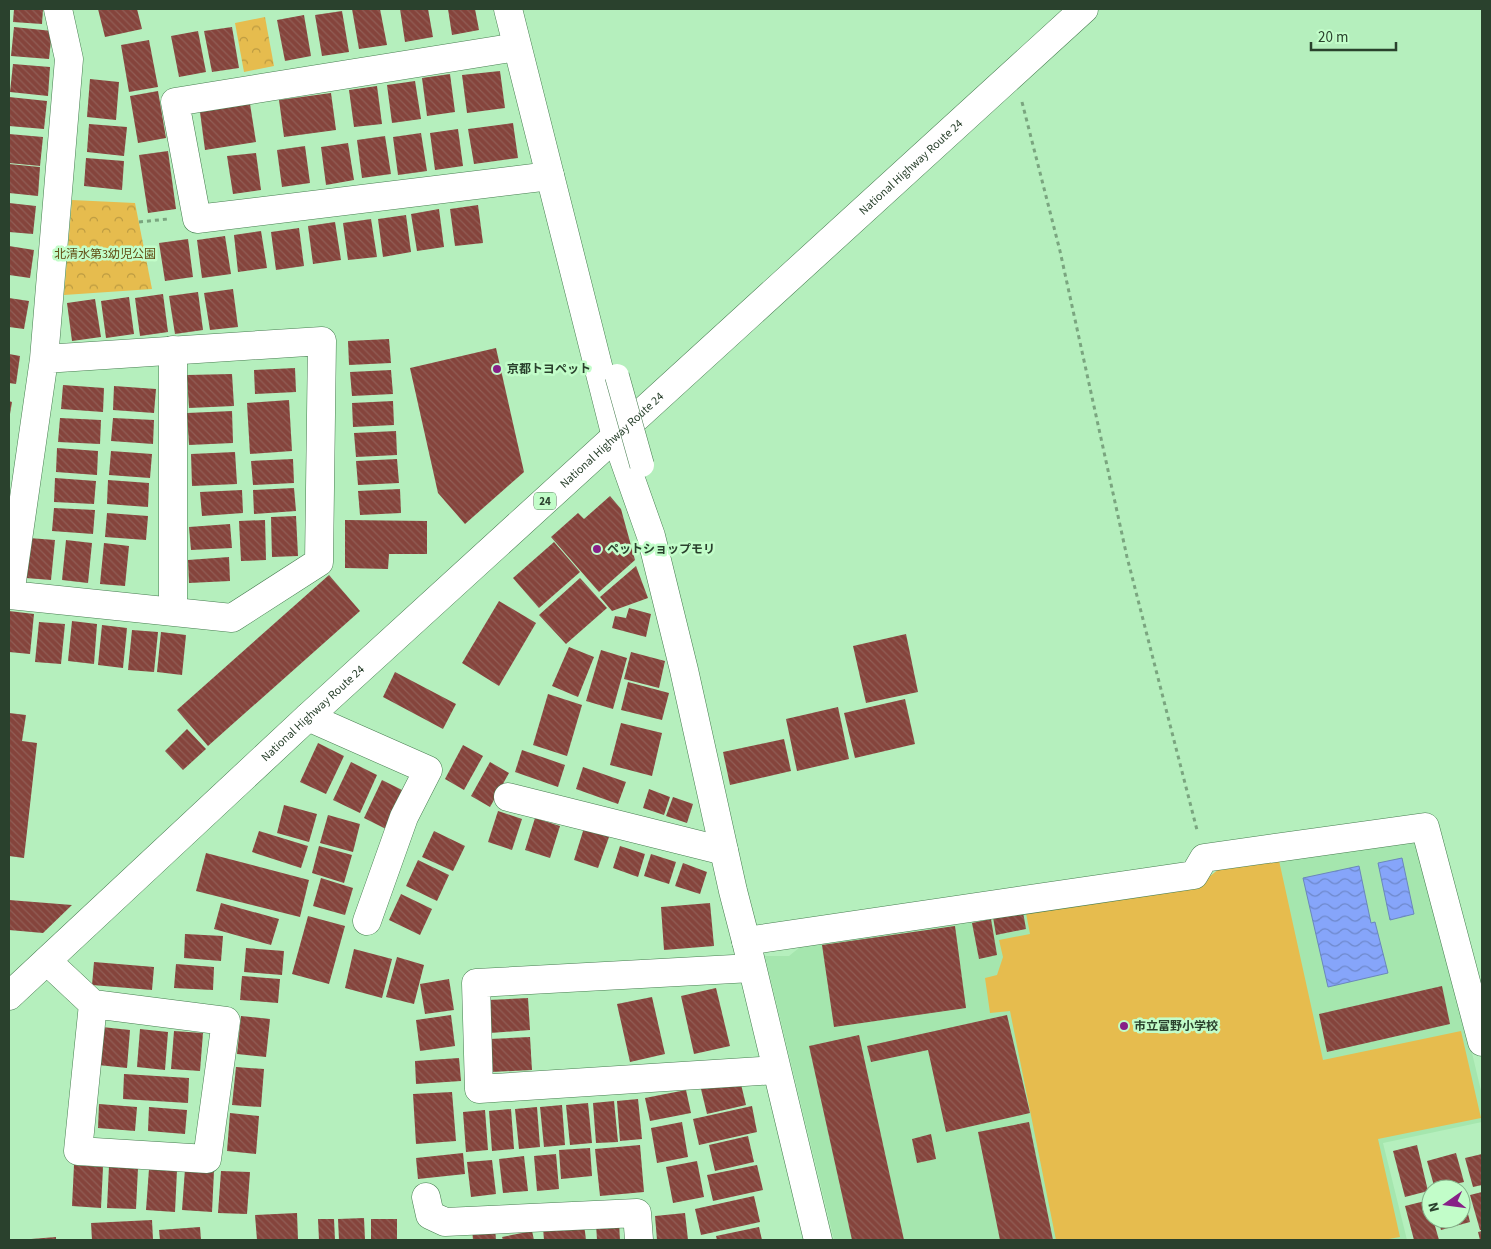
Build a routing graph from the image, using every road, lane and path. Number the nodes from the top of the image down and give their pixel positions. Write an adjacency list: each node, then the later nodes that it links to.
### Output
1 (58, 9): 8 (main road)
2 (508, 9): 4 (main road)
3 (1084, 9): 5 (main road, National Highway Route 24 / 24)
4 (517, 47): 6 (main road); 6 (main road)
5 (1015, 73): 10 (main road, National Highway Route 24 / 24); 16 (path)
6 (550, 176): 10 (main road)
7 (173, 350): 8 (main road); 12 (main road); 12 (main road)
8 (44, 359): 12 (main road)
9 (617, 376): 11 (street, bridge)
10 (616, 437): 13 (main road, National Highway Route 24 / 24); 15 (main road)
11 (642, 465)
12 (173, 611)
13 (308, 717): 17 (main road); 19 (main road, National Highway Route 24 / 24)
14 (508, 797): 15 (main road)
15 (724, 852): 18 (main road)
16 (1204, 858): 18 (main road); 23 (main road)
17 (367, 921)
18 (746, 941): 20 (main road)
19 (46, 961): 21 (main road, National Highway Route 24 / 24); 22 (main road)
20 (752, 968): 24 (main road); 24 (main road)
21 (9, 996)
22 (93, 1004): 22 (main road)
23 (1482, 1042)
24 (776, 1070): 27 (main road)
25 (426, 1197): 26 (main road)
26 (639, 1240)
27 (818, 1240)

